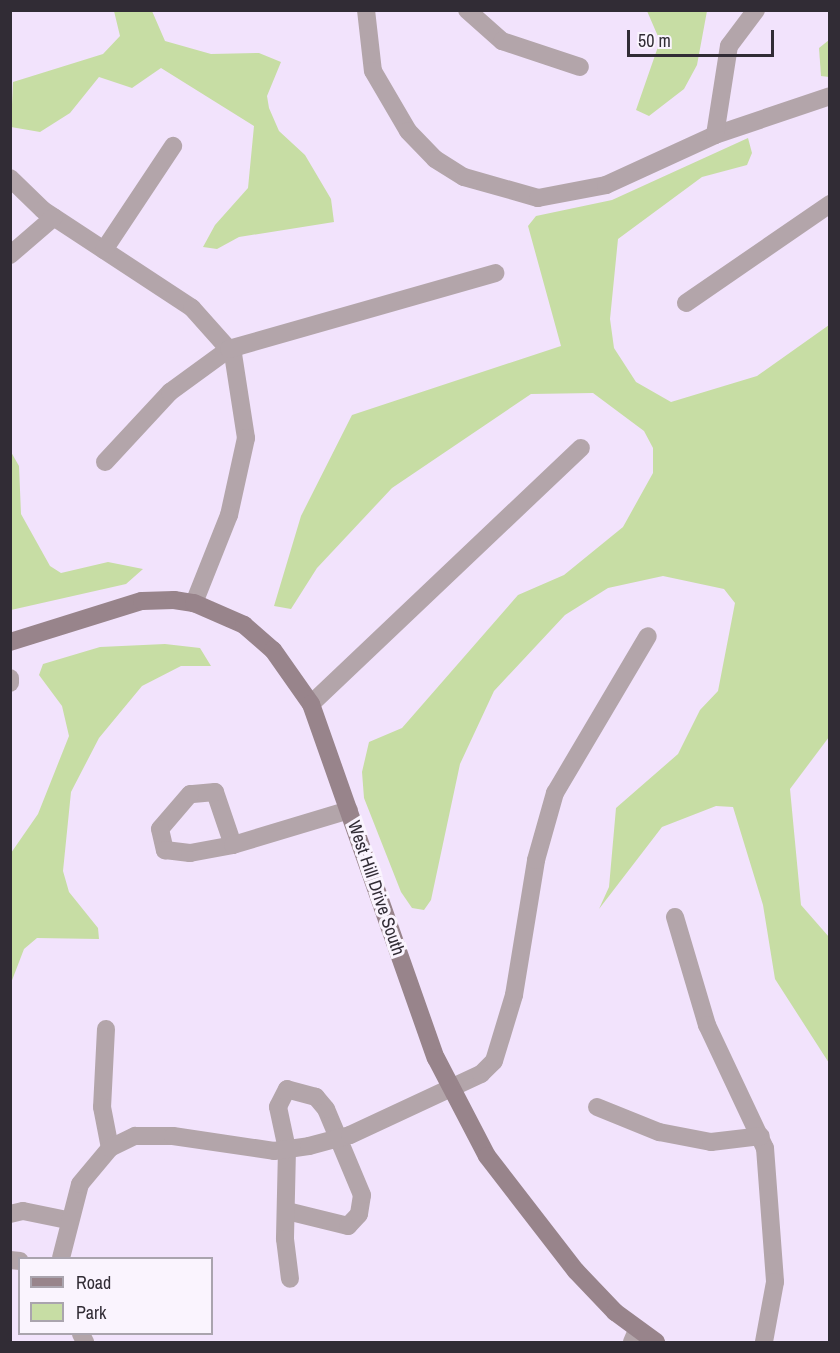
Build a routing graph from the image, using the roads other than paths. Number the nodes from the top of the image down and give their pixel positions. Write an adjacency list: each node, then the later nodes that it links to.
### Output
1 (366, 10): 6 (street)
2 (467, 10): 4 (street)
3 (756, 10): 6 (street)
4 (580, 67)
5 (830, 96): 6 (street)
6 (715, 135)
7 (173, 146): 11 (street)
8 (10, 178): 10 (street)
9 (830, 204): 14 (street)
10 (54, 217): 11 (street); 12 (street)
11 (104, 250): 15 (street)
12 (10, 255)
13 (495, 273): 15 (street)
14 (686, 303)
15 (229, 348): 17 (street); 18 (street)
16 (581, 448): 23 (street)
17 (105, 462)
18 (194, 603): 20 (street, West Hill Drive South); 23 (street, West Hill Drive South)
19 (648, 636): 28 (street)
20 (10, 642)
21 (10, 678): 22 (street)
22 (10, 683)
23 (311, 704): 24 (street, West Hill Drive South)
24 (349, 810): 25 (street); 28 (street, West Hill Drive South)
25 (233, 845)
26 (675, 917): 30 (street)
27 (106, 1029): 32 (street)
28 (451, 1089): 31 (street); 39 (street, West Hill Drive South)
29 (597, 1107): 30 (street)
30 (761, 1136): 41 (street)
31 (340, 1138): 33 (street); 33 (street); 34 (street)
32 (110, 1148): 33 (street); 36 (street)
33 (287, 1149): 34 (street)
34 (287, 1211): 38 (street)
35 (10, 1214): 36 (street)
36 (67, 1220): 37 (street)
37 (61, 1257)
38 (290, 1278)
39 (635, 1336): 40 (street, West Hill Drive South)
40 (656, 1342)
41 (765, 1342)

